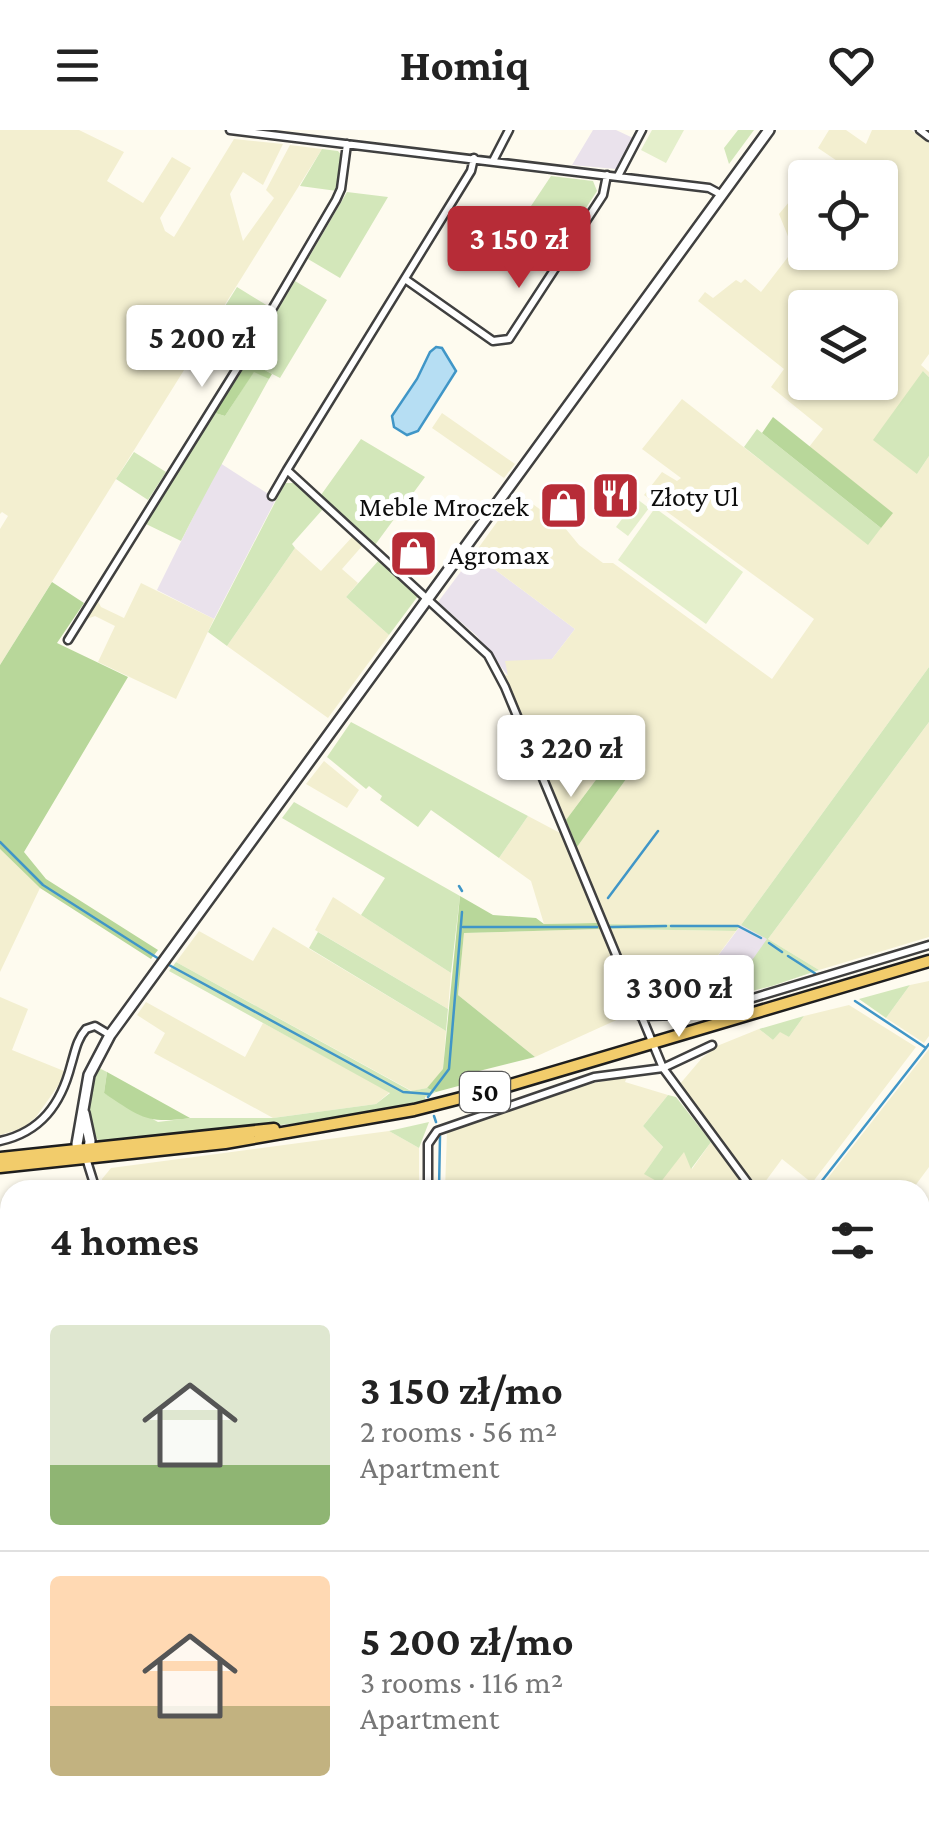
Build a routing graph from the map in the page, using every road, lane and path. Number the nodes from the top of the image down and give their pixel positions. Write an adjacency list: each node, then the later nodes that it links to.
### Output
1 (230, 130): 8 (street)
2 (313, 130): 8 (street)
3 (509, 130): 11 (street)
4 (642, 130): 13 (street)
5 (769, 130): 14 (street)
6 (920, 130): 7 (street)
7 (929, 136)
8 (308, 139): 9 (street)
9 (346, 144): 10 (street); 19 (street)
10 (474, 158): 11 (street); 15 (street)
11 (493, 160): 12 (street)
12 (607, 175): 13 (street); 15 (street)
13 (618, 176): 14 (street)
14 (722, 195): 18 (street)
15 (405, 278): 16 (street)
16 (287, 470): 17 (street); 18 (street)
17 (272, 496)
18 (428, 599): 22 (street); 23 (street)
19 (68, 640)
20 (929, 945): 22 (street)
21 (929, 961): 24 (main road, 50)
22 (640, 1016): 24 (street)
23 (110, 1035): 27 (street); 28 (street)
24 (652, 1044): 26 (street); 28 (main road, 50)
25 (712, 1045): 26 (street)
26 (663, 1068): 32 (street); 33 (street)
27 (0, 1141)
28 (85, 1152): 29 (main road, 50); 30 (main road, 50); 31 (street)
29 (0, 1158)
30 (0, 1167)
31 (93, 1180)
32 (428, 1180)
33 (746, 1180)

